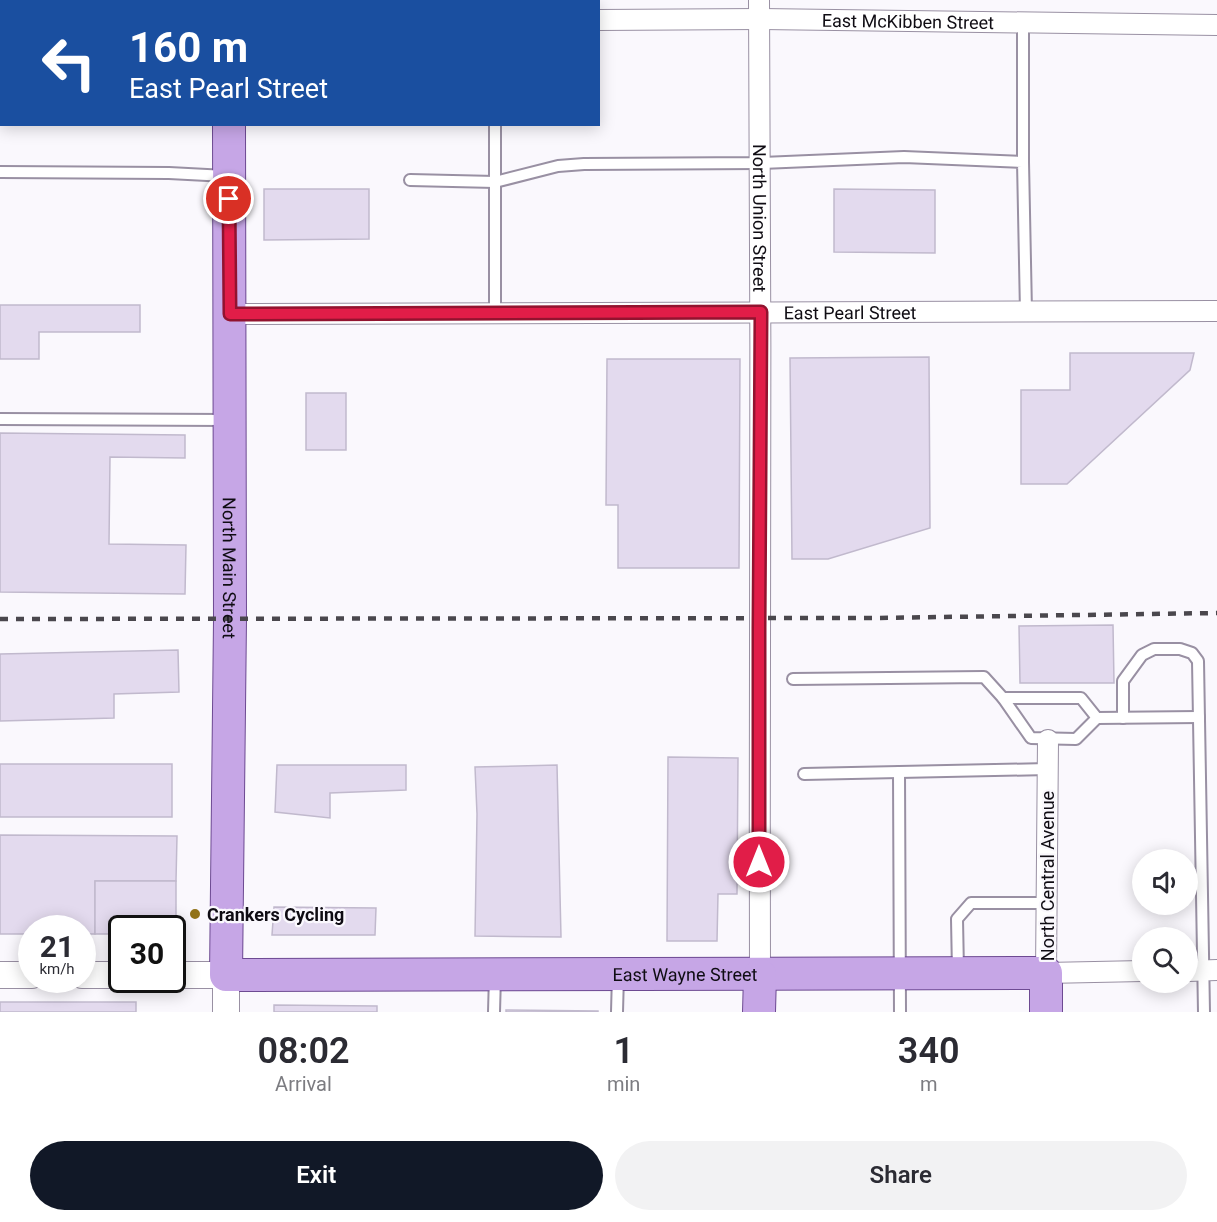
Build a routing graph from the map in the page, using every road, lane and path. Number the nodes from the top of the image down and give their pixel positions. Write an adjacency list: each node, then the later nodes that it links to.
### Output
1 (759, 10): 2 (street, East McKibben Street); 3 (street, East McKibben Street); 8 (street, North Union Street)
2 (600, 20)
3 (1023, 22): 4 (street, East McKibben Street); 7 (lane)
4 (1217, 25)
5 (229, 126): 10 (main road, North Main Street)
6 (495, 126): 12 (lane)
7 (1023, 162): 8 (lane); 15 (lane)
8 (761, 163): 12 (lane); 14 (street, North Union Street)
9 (0, 172): 10 (lane)
10 (229, 176): 16 (main road, North Main Street)
11 (410, 180): 12 (lane)
12 (495, 182): 17 (lane)
13 (1217, 311): 15 (street, East Pearl Street)
14 (761, 312): 15 (street, East Pearl Street); 17 (street, East Pearl Street); 40 (street, North Union Street)
15 (1026, 312)
16 (230, 314): 17 (street, East Pearl Street); 19 (main road, North Main Street)
17 (495, 314)
18 (0, 419): 19 (lane)
19 (230, 420): 37 (main road, North Main Street)
20 (793, 679): 21 (lane)
21 (1003, 698): 23 (lane); 25 (lane)
22 (1199, 717): 24 (lane); 24 (lane); 30 (lane)
23 (1097, 718): 24 (lane); 25 (lane)
24 (1123, 718)
25 (1048, 740): 26 (street, North Central Avenue)
26 (1048, 769): 27 (lane); 29 (street, North Central Avenue)
27 (899, 772): 28 (lane); 41 (lane)
28 (804, 774)
29 (1047, 903): 32 (street, North Central Avenue); 33 (lane)
30 (1203, 970): 48 (lane)
31 (1132, 971): 32 (street, East Wayne Street)
32 (1046, 973): 33 (main road, East Wayne Street); 47 (main road, North Central Avenue)
33 (958, 974): 41 (main road, East Wayne Street)
34 (0, 975): 35 (street)
35 (18, 975)
36 (186, 975): 37 (street)
37 (226, 975): 38 (main road, East Wayne Street); 42 (street, North Main Street)
38 (495, 975): 39 (main road, East Wayne Street); 43 (lane)
39 (618, 975): 40 (main road, East Wayne Street); 44 (lane)
40 (760, 975): 41 (main road, East Wayne Street); 45 (main road, North Union Street)
41 (900, 975): 46 (lane)
42 (226, 1012)
43 (494, 1012)
44 (617, 1012)
45 (759, 1012)
46 (900, 1012)
47 (1046, 1012)
48 (1204, 1012)

